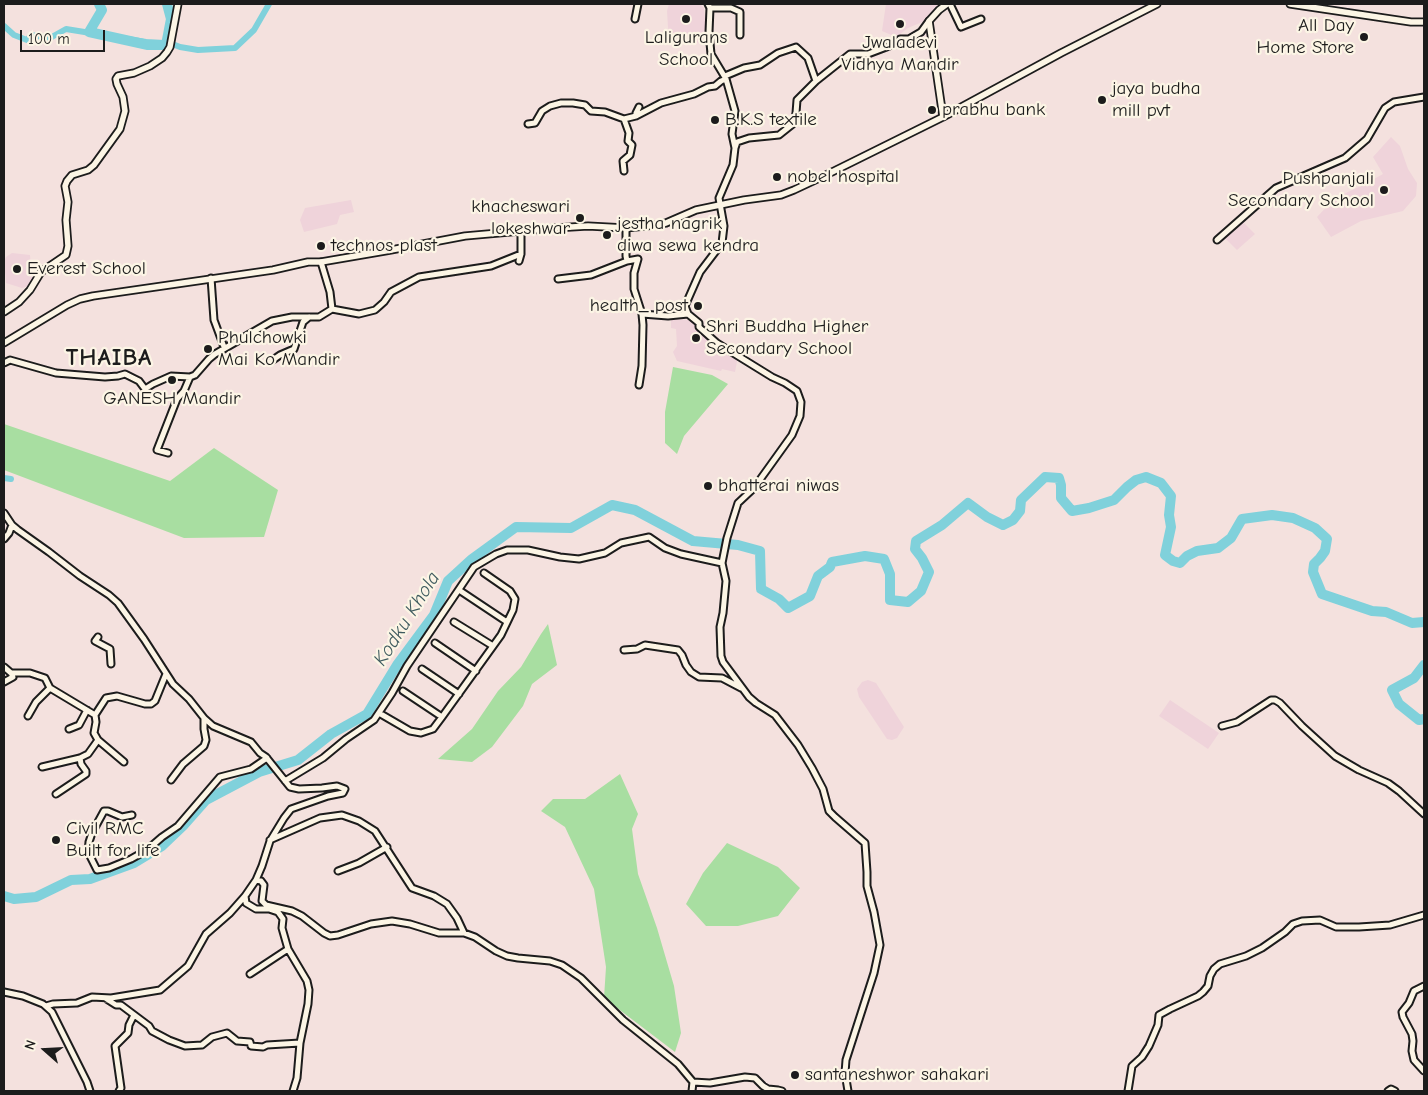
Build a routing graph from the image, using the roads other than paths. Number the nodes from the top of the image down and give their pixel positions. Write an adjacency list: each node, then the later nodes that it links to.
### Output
1 (178, 4): 33 (street)
2 (638, 4): 7 (street)
3 (949, 4): 8 (street); 9 (street)
4 (1157, 4): 17 (street)
5 (1290, 4): 10 (street)
6 (709, 6): 11 (street); 12 (street)
7 (635, 19)
8 (981, 19)
9 (929, 21): 13 (street); 17 (street)
10 (1424, 22)
11 (740, 35)
12 (725, 78): 13 (street); 16 (street); 20 (street)
13 (816, 81): 20 (street)
14 (1424, 97): 25 (street)
15 (639, 107): 16 (street)
16 (636, 116): 18 (street)
17 (943, 117): 22 (street)
18 (624, 119): 19 (street); 21 (street)
19 (528, 124)
20 (735, 148): 22 (street)
21 (624, 171)
22 (719, 205): 23 (street); 35 (street)
23 (626, 228): 24 (street); 27 (street)
24 (521, 230): 26 (street); 29 (street)
25 (1217, 240)
26 (521, 254): 28 (street); 32 (street)
27 (627, 260): 31 (street); 34 (street)
28 (519, 261)
29 (321, 262): 30 (street); 32 (street)
30 (211, 278): 37 (street); 38 (street)
31 (558, 279)
32 (332, 309): 36 (street)
33 (4, 312)
34 (642, 314): 35 (street); 42 (street)
35 (688, 314): 47 (street)
36 (310, 317): 38 (street); 39 (street)
37 (4, 344)
38 (224, 347): 41 (street)
39 (270, 362)
40 (4, 363): 41 (street)
41 (190, 377): 43 (street)
42 (639, 385)
43 (168, 453)
44 (4, 512): 45 (street)
45 (12, 525): 46 (street); 61 (street)
46 (4, 539)
47 (722, 563): 49 (street); 64 (street)
48 (484, 573): 51 (street)
49 (458, 590): 51 (street); 68 (street)
50 (454, 622): 54 (street)
51 (507, 622): 54 (street)
52 (98, 637): 56 (street)
53 (435, 643): 59 (street)
54 (493, 646): 59 (street)
55 (624, 650): 64 (street)
56 (111, 664)
57 (4, 667): 60 (street)
58 (422, 669): 66 (street)
59 (476, 670): 66 (street)
60 (11, 673): 62 (street); 63 (street)
61 (166, 674): 69 (street); 72 (street)
62 (4, 682)
63 (50, 688): 67 (street); 70 (street)
64 (744, 690): 107 (street)
65 (403, 691): 71 (street)
66 (459, 694): 71 (street)
67 (88, 710): 69 (street); 74 (street)
68 (379, 713): 71 (street); 81 (street)
69 (95, 715): 75 (street)
70 (28, 716)
71 (442, 717)
72 (204, 718): 77 (street); 80 (street)
73 (1222, 726): 83 (street)
74 (68, 730)
75 (98, 740): 76 (street); 78 (street)
76 (80, 758): 79 (street); 82 (street)
77 (269, 760): 81 (street); 84 (street)
78 (124, 762)
79 (42, 767)
80 (171, 780)
81 (285, 781): 85 (street)
82 (56, 794)
83 (1424, 814)
84 (132, 815)
85 (270, 841): 86 (street); 88 (street)
86 (386, 847): 87 (street); 91 (street)
87 (338, 871)
88 (256, 880): 89 (street); 91 (street)
89 (245, 896): 92 (street); 96 (street)
90 (1424, 915): 108 (street)
91 (464, 933): 101 (street)
92 (288, 949): 93 (street); 99 (street)
93 (250, 974)
94 (1424, 986): 100 (street)
95 (4, 992): 97 (street)
96 (105, 998): 97 (street); 98 (street)
97 (46, 1006): 102 (street)
98 (134, 1015): 99 (street); 103 (street)
99 (300, 1043): 104 (street)
100 (1424, 1071)
101 (693, 1082): 105 (street); 106 (street)
102 (90, 1091)
103 (119, 1091)
104 (293, 1091)
105 (692, 1091)
106 (782, 1091)
107 (848, 1091)
108 (1128, 1091)
109 (1388, 1091): 110 (street)
110 (1395, 1091)

